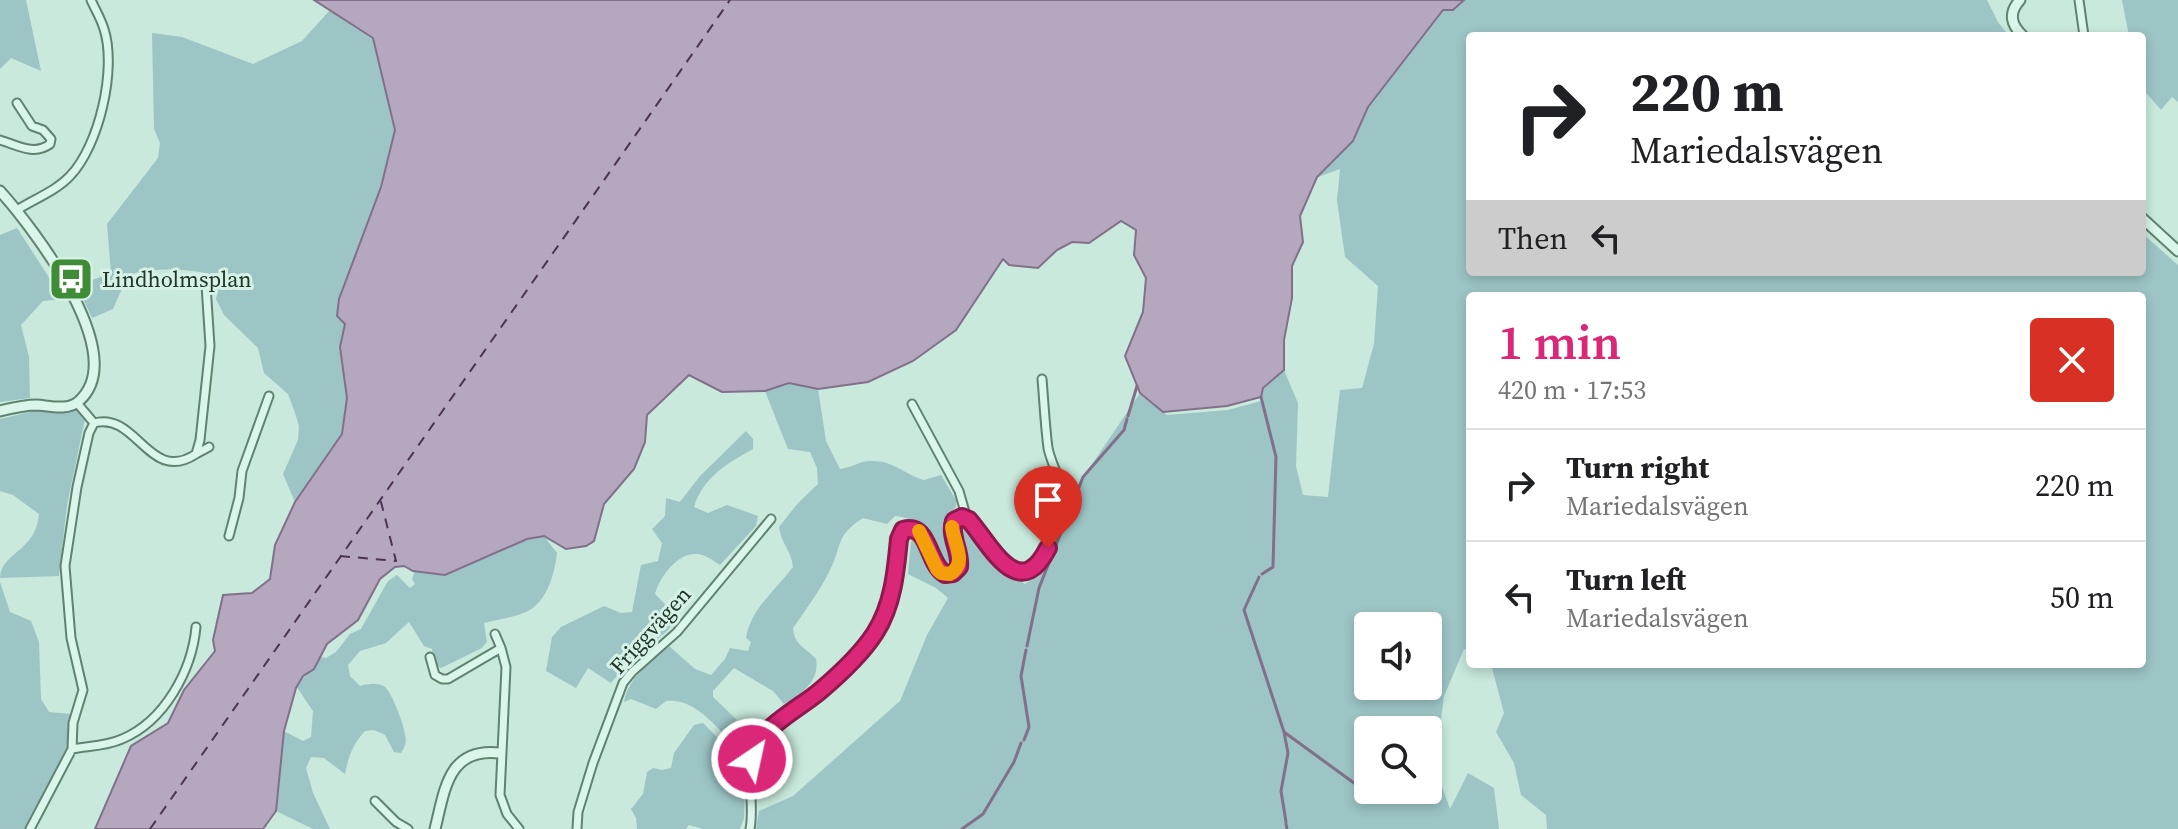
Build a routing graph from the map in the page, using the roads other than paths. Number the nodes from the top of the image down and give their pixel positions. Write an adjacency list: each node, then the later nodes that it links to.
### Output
1 (91, 0): 9 (street)
2 (2020, 0): 4 (street)
3 (2079, 0): 5 (street)
4 (2019, 32)
5 (2083, 32)
6 (17, 103): 7 (street)
7 (0, 140)
8 (0, 191): 9 (street)
9 (17, 210): 15 (street)
10 (2146, 222): 11 (street)
11 (2178, 251)
12 (206, 285): 20 (street)
13 (1042, 379): 22 (street)
14 (269, 396): 23 (street)
15 (77, 403): 17 (street); 18 (street)
16 (912, 404): 22 (street)
17 (0, 411)
18 (94, 423): 20 (street); 28 (street)
19 (209, 447): 20 (street)
20 (196, 454)
21 (771, 519): 35 (street, Friggvägen)
22 (967, 519): 36 (street)
23 (229, 536)
24 (196, 627): 28 (street)
25 (495, 634): 26 (street)
26 (501, 648): 27 (street); 29 (street)
27 (430, 657)
28 (72, 749): 31 (street)
29 (500, 753): 33 (street); 34 (street)
30 (375, 801): 32 (street)
31 (30, 829)
32 (408, 829)
33 (435, 829)
34 (519, 829)
35 (577, 829)
36 (750, 829)

